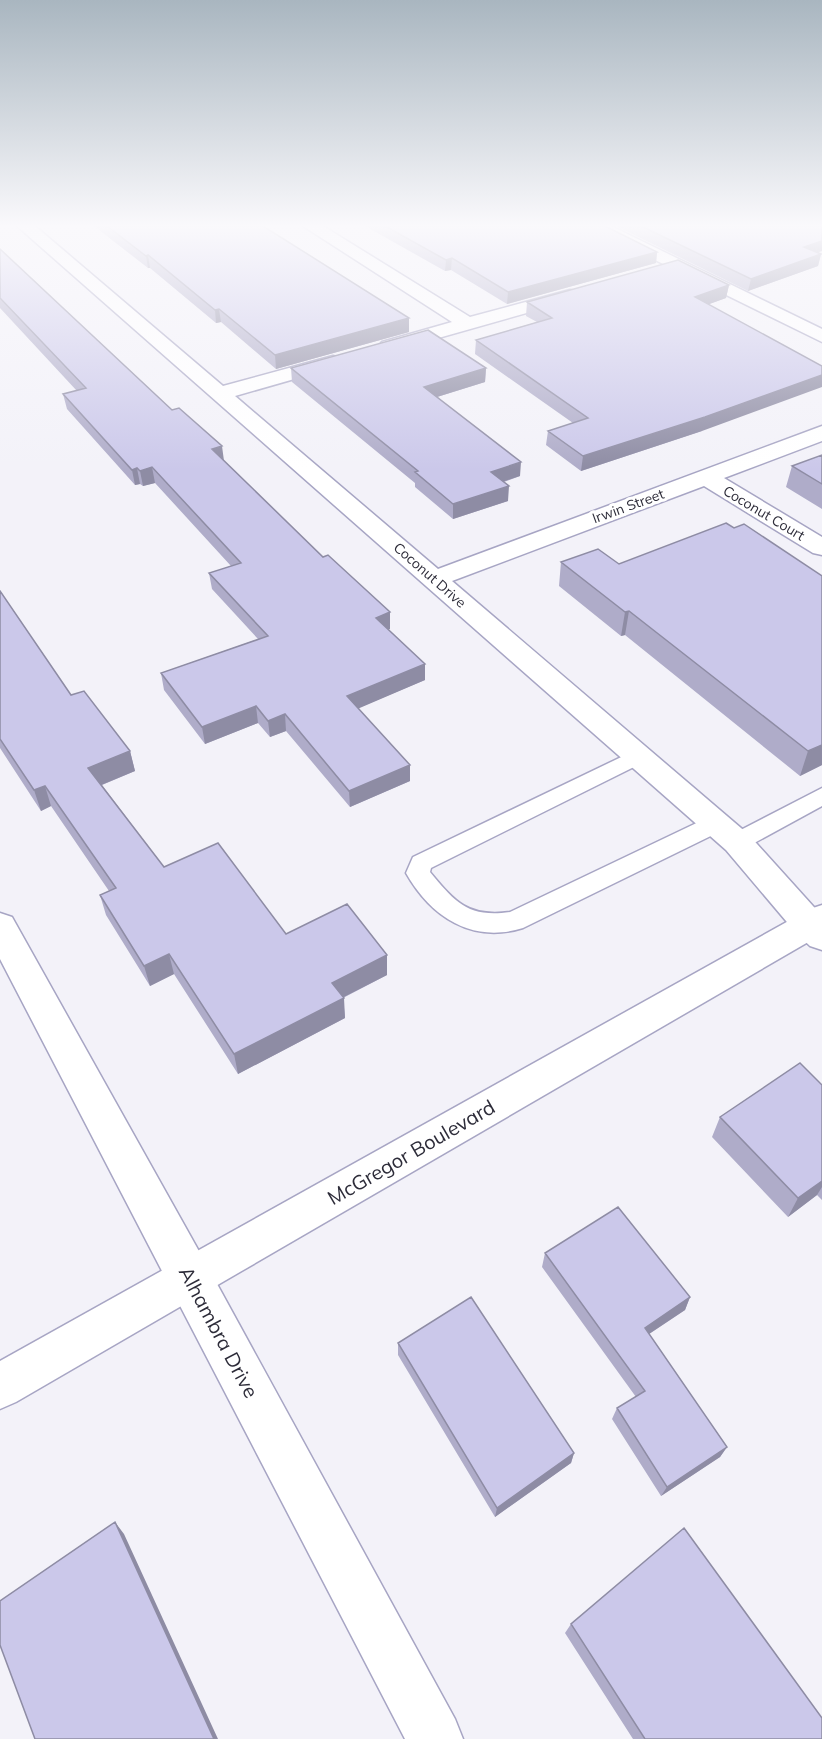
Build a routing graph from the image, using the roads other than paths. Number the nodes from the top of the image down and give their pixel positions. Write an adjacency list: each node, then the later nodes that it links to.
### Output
1 (119, 307): 7 (street, Coconut Drive)
2 (441, 307): 5 (street)
3 (528, 307): 5 (street)
4 (763, 307): 6 (street)
5 (468, 324): 7 (street)
6 (822, 336)
7 (219, 394): 11 (street, Coconut Drive)
8 (822, 433): 9 (street, Irwin Street)
9 (706, 477): 10 (street, Coconut Court); 11 (street, Irwin Street)
10 (822, 548)
11 (435, 579): 12 (street, Coconut Drive)
12 (638, 756): 14 (street, Coconut Drive); 14 (lane)
13 (822, 796): 15 (lane)
14 (715, 824): 15 (street, Coconut Drive)
15 (737, 842): 17 (street, Coconut Drive)
16 (0, 926): 18 (street, Alhambra Drive)
17 (818, 926): 18 (street, McGregor Boulevard)
18 (190, 1277): 19 (street, McGregor Boulevard); 20 (street, Alhambra Drive)
19 (0, 1386)
20 (435, 1739)

